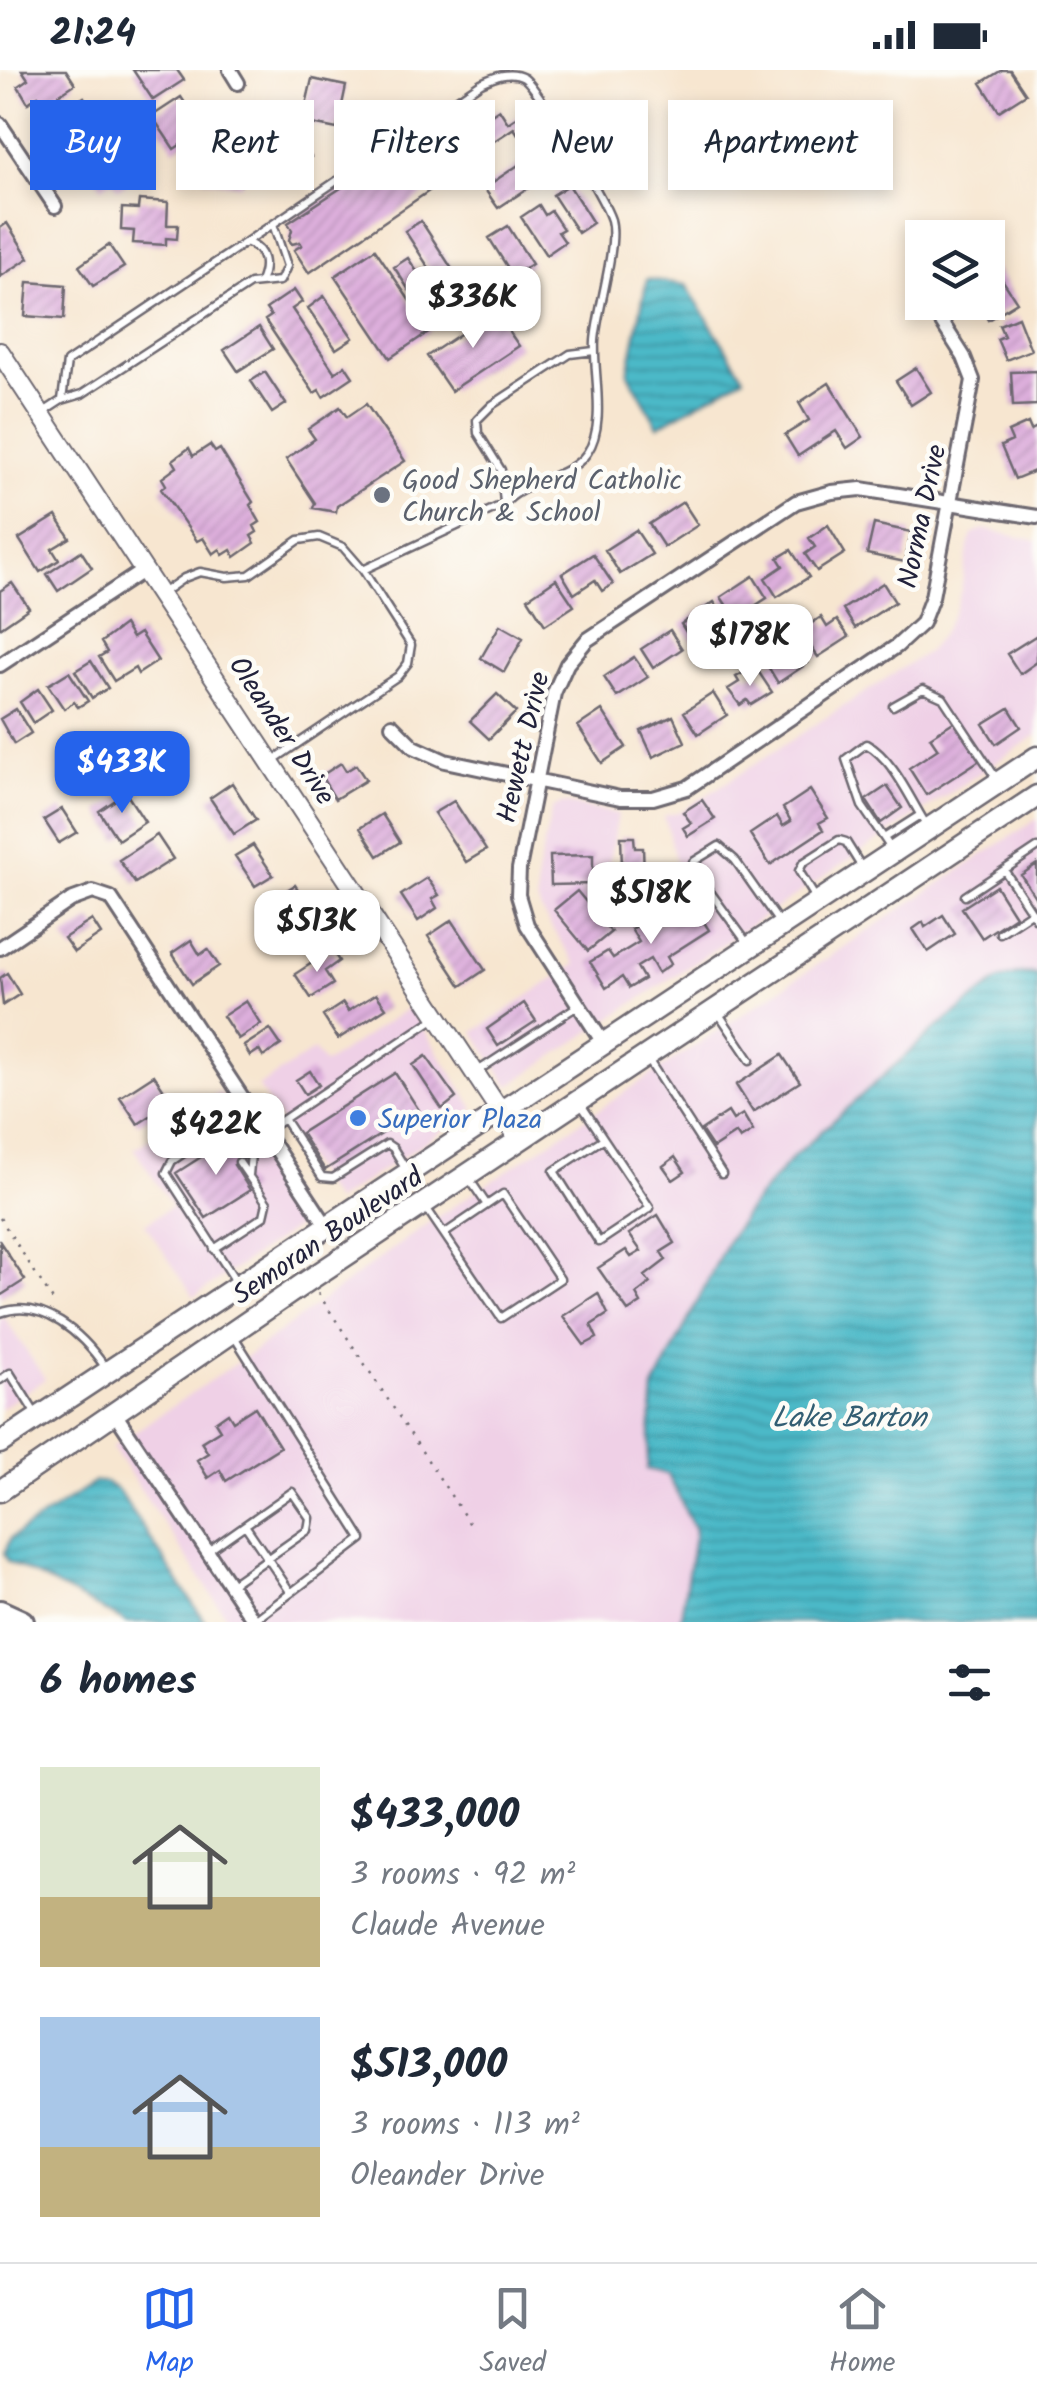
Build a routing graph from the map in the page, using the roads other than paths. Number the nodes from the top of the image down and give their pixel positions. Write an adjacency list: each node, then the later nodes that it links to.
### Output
1 (0, 124): 2 (street)
2 (56, 206)
3 (273, 224): 4 (lane); 5 (lane); 7 (lane)
4 (248, 243): 5 (lane); 9 (lane)
5 (260, 282): 9 (lane)
6 (940, 320): 12 (street, Norma Drive)
7 (594, 350): 11 (lane); 11 (lane)
8 (0, 352): 10 (street, Oleander Drive)
9 (62, 400): 10 (lane)
10 (41, 414): 14 (street, Oleander Drive)
11 (504, 504): 15 (lane)
12 (951, 504): 13 (street, Hewett Drive); 22 (street, Hewett Drive); 22 (street, Norma Drive)
13 (1037, 517)
14 (144, 570): 16 (street, Oleander Drive); 17 (street)
15 (363, 570): 16 (lane); 21 (lane)
16 (160, 594): 21 (street, Oleander Drive)
17 (0, 665)
18 (893, 706): 23 (lane)
19 (392, 724): 22 (street, Norma Drive)
20 (1037, 757): 23 (main road, Semoran Boulevard)
21 (271, 761): 39 (street, Oleander Drive)
22 (538, 781): 37 (street, Hewett Drive)
23 (999, 782): 25 (main road, Semoran Boulevard)
24 (1037, 796): 38 (main road, Semoran Boulevard)
25 (924, 822): 26 (main road, Semoran Boulevard); 26 (lane)
26 (889, 845): 29 (main road, Semoran Boulevard)
27 (1037, 848): 28 (lane)
28 (1004, 870): 30 (lane); 32 (lane)
29 (864, 872): 31 (main road, Semoran Boulevard); 31 (lane)
30 (965, 896)
31 (818, 902): 33 (main road, Semoran Boulevard)
32 (1034, 916): 34 (lane)
33 (782, 926): 35 (main road, Semoran Boulevard); 35 (lane)
34 (1000, 933)
35 (750, 947): 40 (main road, Semoran Boulevard)
36 (0, 948): 45 (street)
37 (579, 1005): 40 (street, Hewett Drive); 43 (lane)
38 (716, 1009): 41 (main road, Semoran Boulevard); 42 (lane)
39 (438, 1016): 43 (street, Oleander Drive); 47 (lane)
40 (604, 1044): 46 (main road, Semoran Boulevard)
41 (646, 1056): 44 (main road, Semoran Boulevard); 54 (lane)
42 (750, 1060)
43 (475, 1072): 46 (street, Oleander Drive)
44 (578, 1100): 50 (lane); 51 (main road, Semoran Boulevard)
45 (250, 1109): 48 (street); 49 (lane)
46 (502, 1112): 51 (street, Oleander Drive); 53 (main road, Semoran Boulevard)
47 (284, 1120): 48 (lane); 53 (lane)
48 (265, 1132): 59 (street)
49 (224, 1134): 56 (lane); 61 (lane)
50 (602, 1139): 50 (lane)
51 (519, 1140): 55 (main road, Semoran Boulevard)
52 (239, 1162): 56 (lane)
53 (410, 1174): 59 (main road, Semoran Boulevard)
54 (722, 1174)
55 (466, 1175): 57 (main road, Semoran Boulevard); 58 (lane)
56 (249, 1176): 61 (lane)
57 (423, 1204): 60 (lane); 64 (main road, Semoran Boulevard)
58 (486, 1205): 60 (lane); 60 (lane)
59 (328, 1228): 62 (main road, Semoran Boulevard)
60 (444, 1234)
61 (214, 1249): 62 (lane)
62 (239, 1287): 65 (main road, Semoran Boulevard)
63 (0, 1313): 65 (lane)
64 (232, 1332): 67 (main road, Semoran Boulevard); 75 (lane)
65 (109, 1372): 68 (main road, Semoran Boulevard)
66 (0, 1380): 68 (lane)
67 (114, 1412): 70 (main road, Semoran Boulevard); 72 (street)
68 (39, 1418): 69 (main road, Semoran Boulevard)
69 (0, 1444)
70 (0, 1490)
71 (245, 1526): 72 (lane); 73 (lane); 73 (lane)
72 (207, 1552): 74 (street)
73 (267, 1558): 74 (lane); 75 (lane)
74 (230, 1585): 77 (street)
75 (291, 1593): 77 (lane)
76 (0, 1616): 78 (highway)
77 (254, 1621)
78 (21, 1622)

